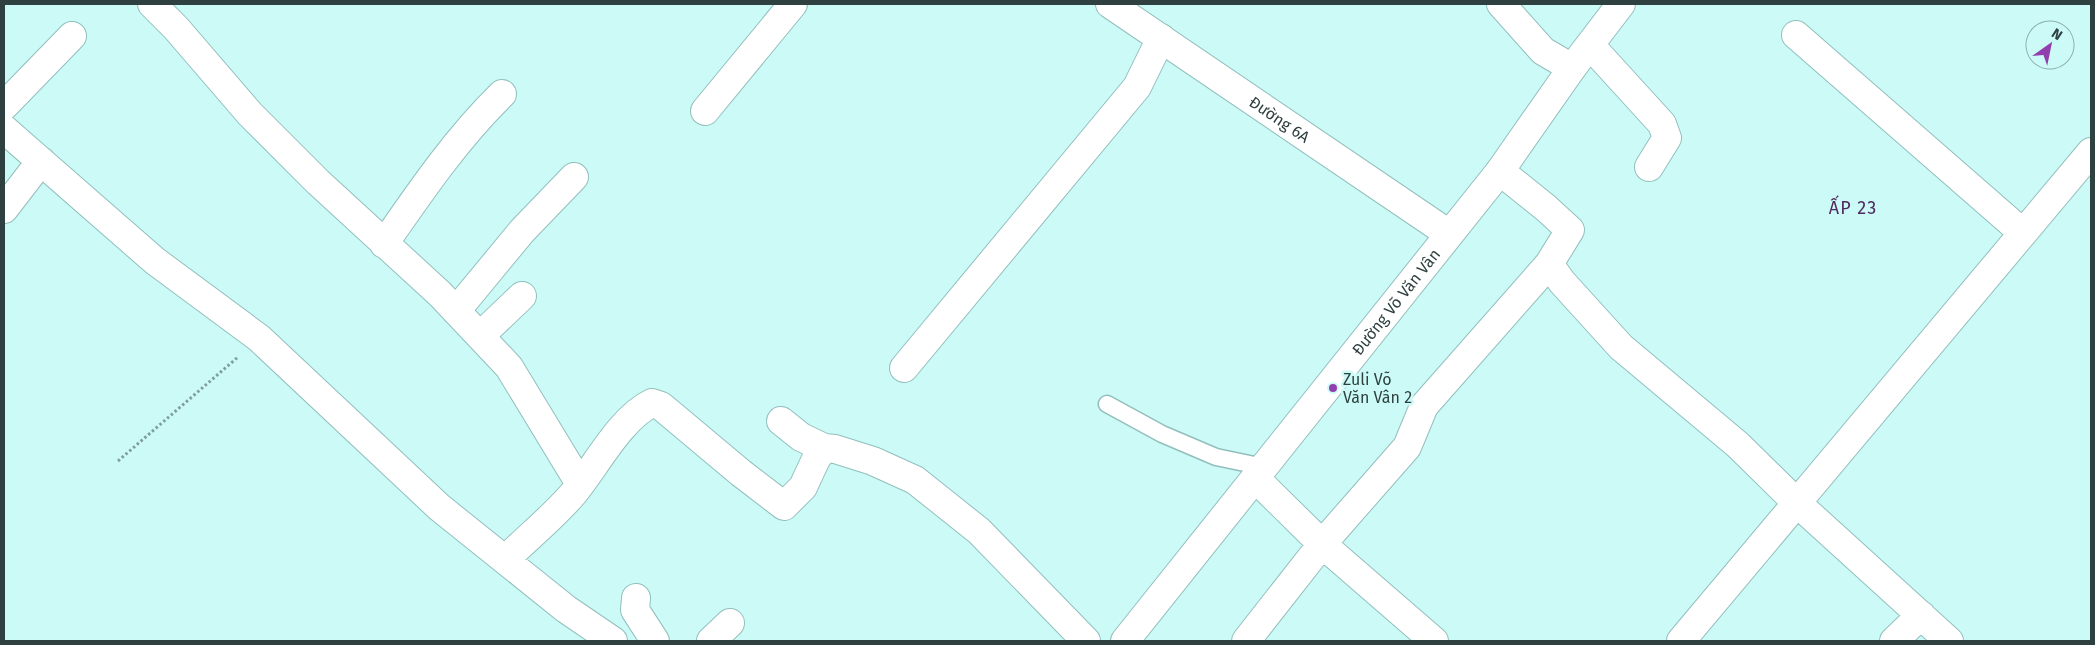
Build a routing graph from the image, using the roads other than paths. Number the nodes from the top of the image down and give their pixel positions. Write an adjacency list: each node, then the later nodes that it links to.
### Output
1 (793, 4): 13 (street)
2 (1110, 4): 8 (street, Đường 6A)
3 (1501, 4): 10 (street)
4 (1621, 4): 9 (street, Đường Võ Văn Vân)
5 (160, 7): 23 (street)
6 (1796, 34): 21 (street)
7 (72, 36): 12 (street)
8 (1161, 38): 22 (street, Đường 6A); 28 (street)
9 (1590, 45): 10 (street, Đường Võ Văn Vân); 17 (street)
10 (1572, 68): 18 (street, Đường Võ Văn Vân)
11 (502, 94): 23 (street)
12 (4, 106)
13 (705, 111)
14 (4, 129): 16 (street)
15 (2091, 152): 21 (street)
16 (41, 161): 20 (street); 36 (street)
17 (1649, 167)
18 (1500, 171): 22 (street, Đường Võ Văn Vân); 24 (street)
19 (574, 177): 26 (street)
20 (4, 209)
21 (2023, 233): 34 (street)
22 (1449, 234): 32 (street, Đường Võ Văn Vân)
23 (384, 244): 26 (street)
24 (1549, 264): 34 (street); 35 (street)
25 (522, 296): 27 (street)
26 (456, 311): 27 (street)
27 (480, 336): 33 (street)
28 (904, 368)
29 (1107, 404): 32 (lane)
30 (781, 421): 31 (street)
31 (824, 448): 33 (street); 43 (street)
32 (1260, 472): 35 (street); 44 (street, Đường Võ Văn Vân)
33 (580, 484): 36 (street)
34 (1797, 503): 38 (street); 47 (street)
35 (1322, 544): 45 (street); 46 (street)
36 (505, 560): 40 (street)
37 (636, 598): 41 (street)
38 (1921, 616): 48 (street); 49 (street)
39 (730, 624): 42 (street)
40 (597, 637)
41 (655, 641)
42 (711, 641)
43 (1086, 641)
44 (1125, 641)
45 (1246, 641)
46 (1434, 641)
47 (1681, 641)
48 (1894, 641)
49 (1950, 641)

